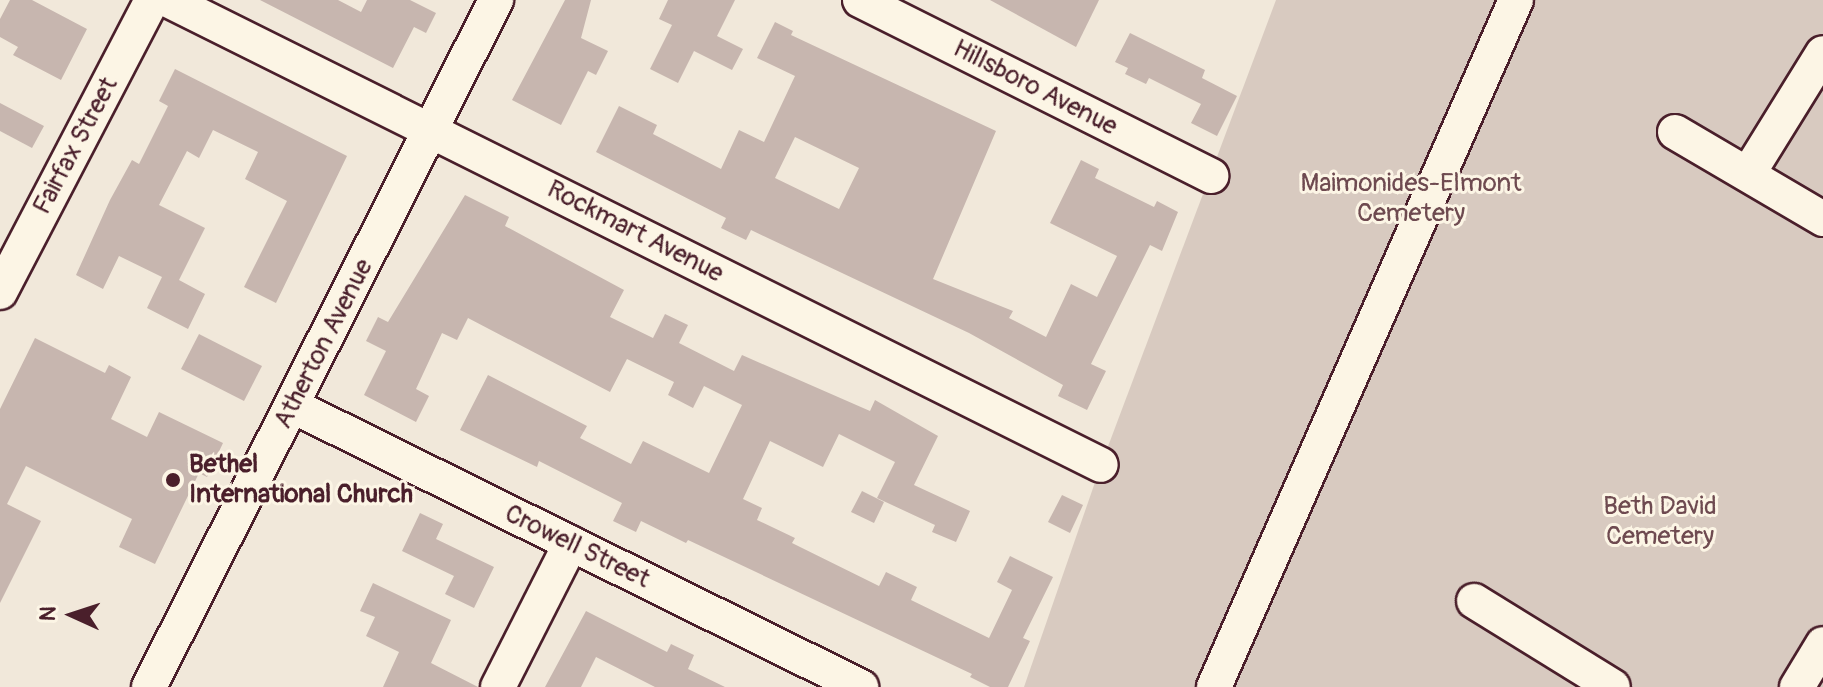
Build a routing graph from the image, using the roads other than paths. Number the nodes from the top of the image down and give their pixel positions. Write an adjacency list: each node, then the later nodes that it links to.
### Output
1 (152, 0): 12 (street, Fairfax Street)
2 (168, 0): 7 (street, Rockmart Avenue)
3 (496, 0): 7 (street, Atherton Avenue)
4 (860, 0): 10 (street, Hillsboro Avenue)
5 (1516, 0): 21 (street)
6 (1823, 53): 9 (street)
7 (432, 130): 13 (street, Atherton Avenue); 14 (street, Rockmart Avenue)
8 (1675, 132): 9 (street)
9 (1748, 174): 11 (street)
10 (1211, 176)
11 (1823, 219)
12 (0, 292)
13 (293, 406): 15 (street, Crowell Street); 19 (street, Atherton Avenue)
14 (1101, 465)
15 (571, 543): 18 (street, Crowell Street); 20 (street)
16 (1474, 601): 22 (street)
17 (1823, 644): 23 (street)
18 (849, 684)
19 (149, 687)
20 (498, 687)
21 (1214, 687)
22 (1613, 687)
23 (1797, 687)

